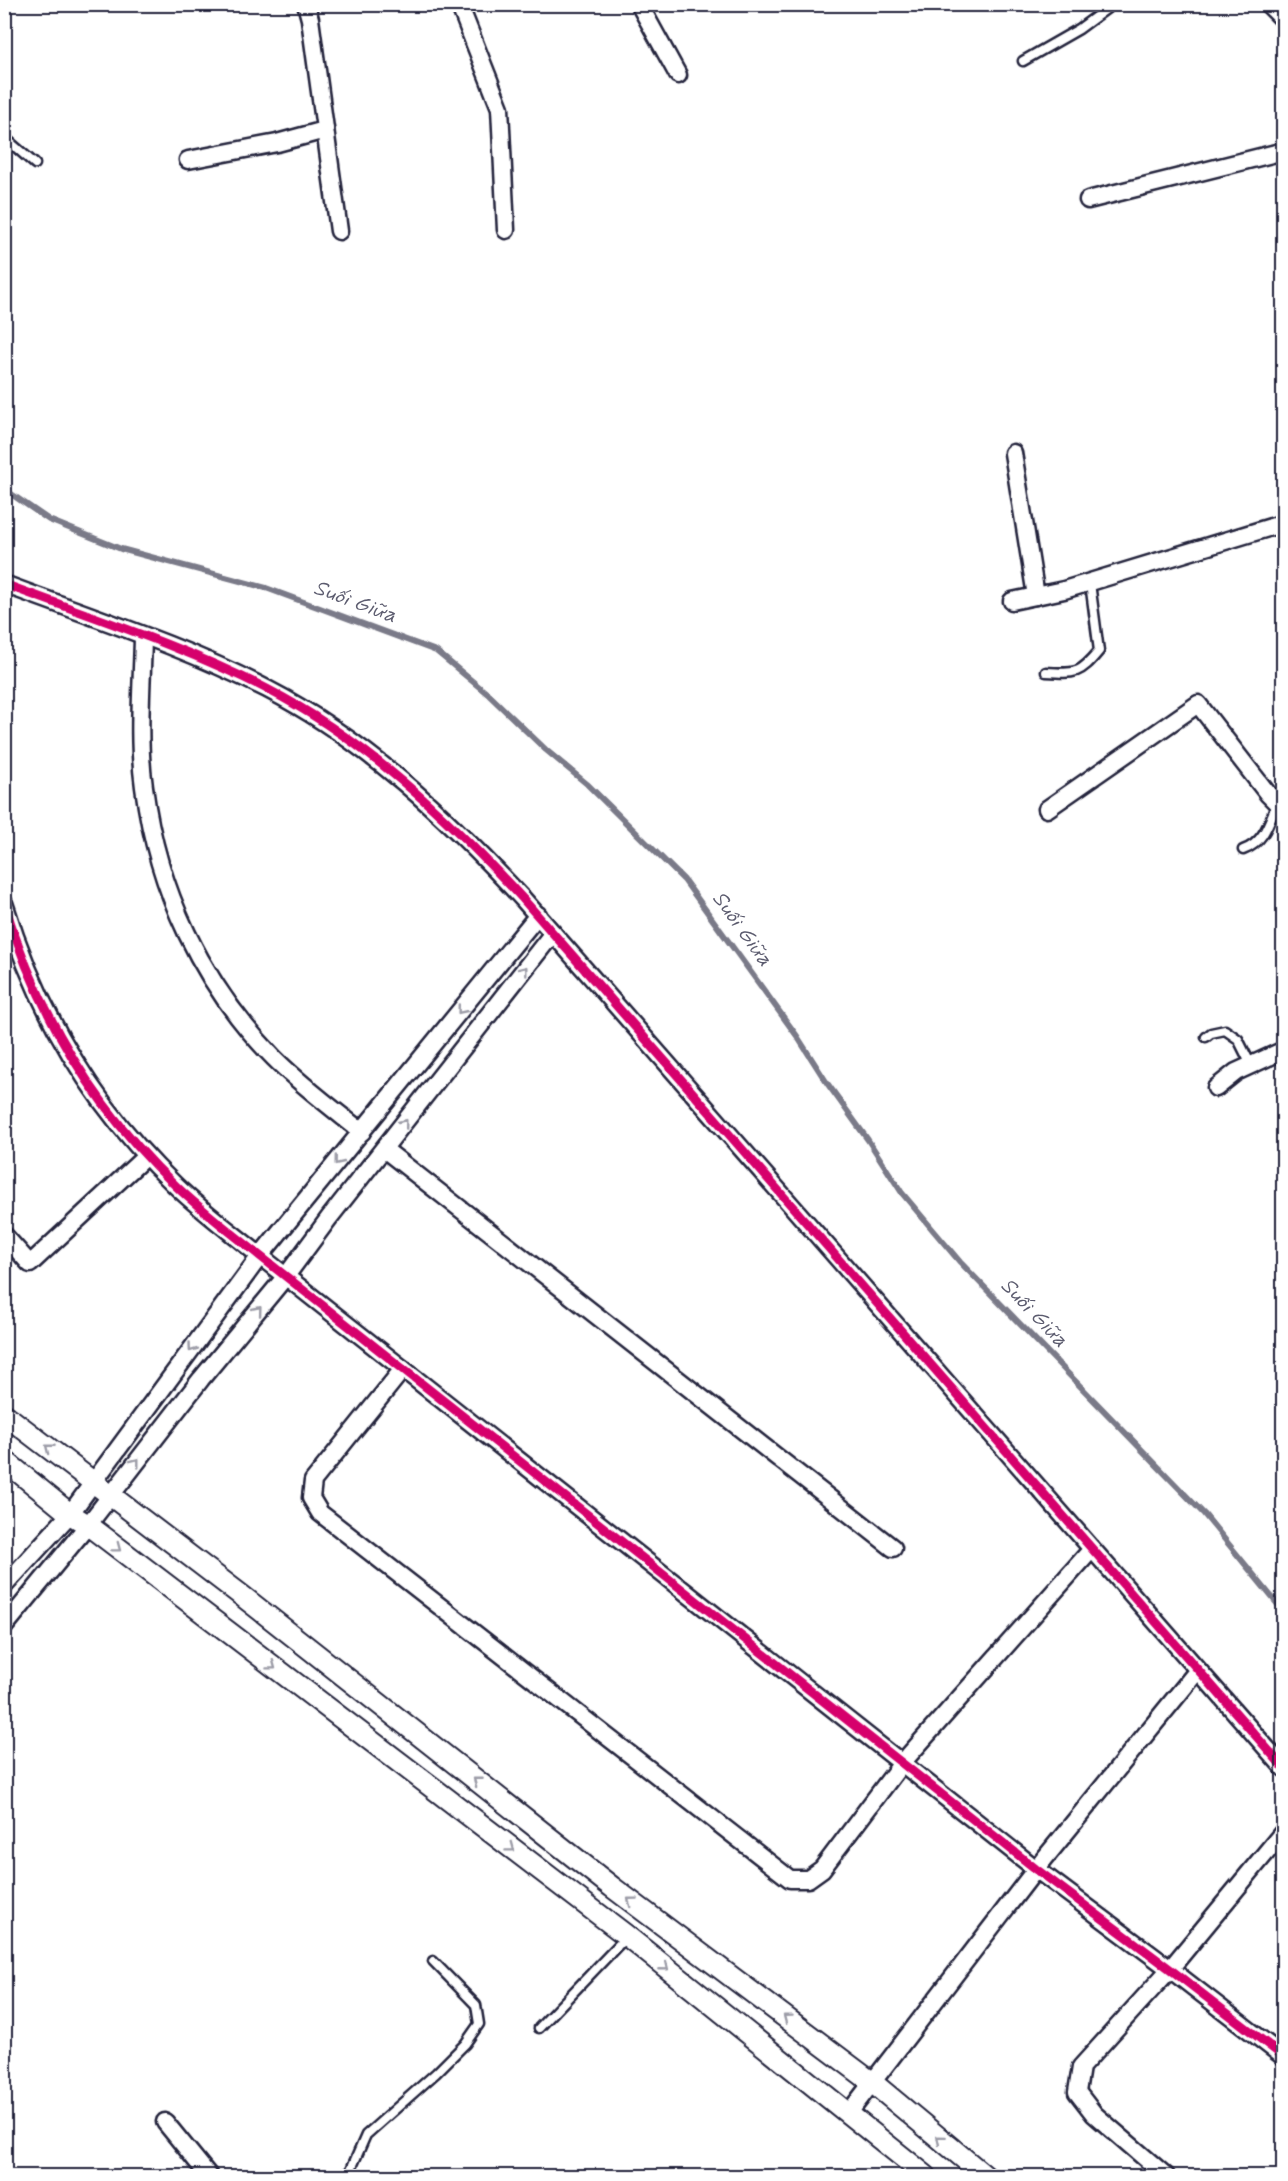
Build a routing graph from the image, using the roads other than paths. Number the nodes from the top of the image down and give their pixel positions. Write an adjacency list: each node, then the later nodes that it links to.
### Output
1 (306, 4): 7 (street)
2 (459, 4): 13 (street)
3 (639, 4): 6 (street)
4 (1113, 4): 5 (lane)
5 (1023, 61)
6 (678, 75)
7 (325, 130): 10 (street); 14 (street)
8 (4, 137): 11 (lane)
9 (1284, 151): 12 (street)
10 (188, 160)
11 (35, 164)
12 (1088, 200)
13 (506, 230)
14 (339, 231)
15 (1013, 453): 19 (street)
16 (1284, 524): 17 (street)
17 (1089, 583): 19 (street); 22 (lane)
18 (4, 584): 21 (street)
19 (1036, 596): 20 (street)
20 (1012, 601)
21 (143, 637): 27 (street); 33 (street)
22 (1046, 672)
23 (1280, 803): 24 (street); 25 (lane)
24 (1047, 809)
25 (1243, 850)
26 (4, 903): 35 (street)
27 (537, 915): 28 (street); 33 (street, one-way to 33)
28 (553, 933): 34 (street, one-way to 28); 47 (street)
29 (1206, 1037): 31 (lane)
30 (1284, 1050): 31 (street)
31 (1251, 1065): 32 (street)
32 (1216, 1088)
33 (362, 1132): 37 (street, one-way to 37)
34 (384, 1149): 38 (street); 46 (street)
35 (146, 1156): 36 (street); 37 (street)
36 (4, 1235)
37 (261, 1256): 38 (street); 42 (street, one-way to 42)
38 (286, 1276): 39 (street); 43 (street, one-way to 38)
39 (403, 1369): 51 (street); 51 (street)
40 (4, 1413): 42 (street, one-way to 40)
41 (4, 1460): 44 (street)
42 (93, 1482): 43 (street); 44 (street)
43 (112, 1494): 45 (street); 60 (street, one-way to 43)
44 (70, 1514): 45 (street); 48 (street)
45 (88, 1525): 49 (street); 55 (street, one-way to 55)
46 (893, 1548)
47 (1092, 1550): 50 (street); 51 (street)
48 (4, 1586)
49 (4, 1627)
50 (1198, 1670): 52 (street); 54 (street)
51 (902, 1763): 54 (street)
52 (1284, 1768)
53 (1284, 1831): 57 (street)
54 (1036, 1869): 57 (street); 60 (street)
55 (627, 1936): 58 (lane); 61 (street, one-way to 61)
56 (434, 1961): 64 (lane)
57 (1170, 1969): 59 (street); 67 (street)
58 (539, 2028)
59 (1284, 2057)
60 (873, 2083): 61 (street); 66 (street, one-way to 60)
61 (848, 2114): 65 (street)
62 (165, 2122): 63 (street)
63 (209, 2176)
64 (348, 2176)
65 (926, 2176)
66 (985, 2176)
67 (1166, 2176)

